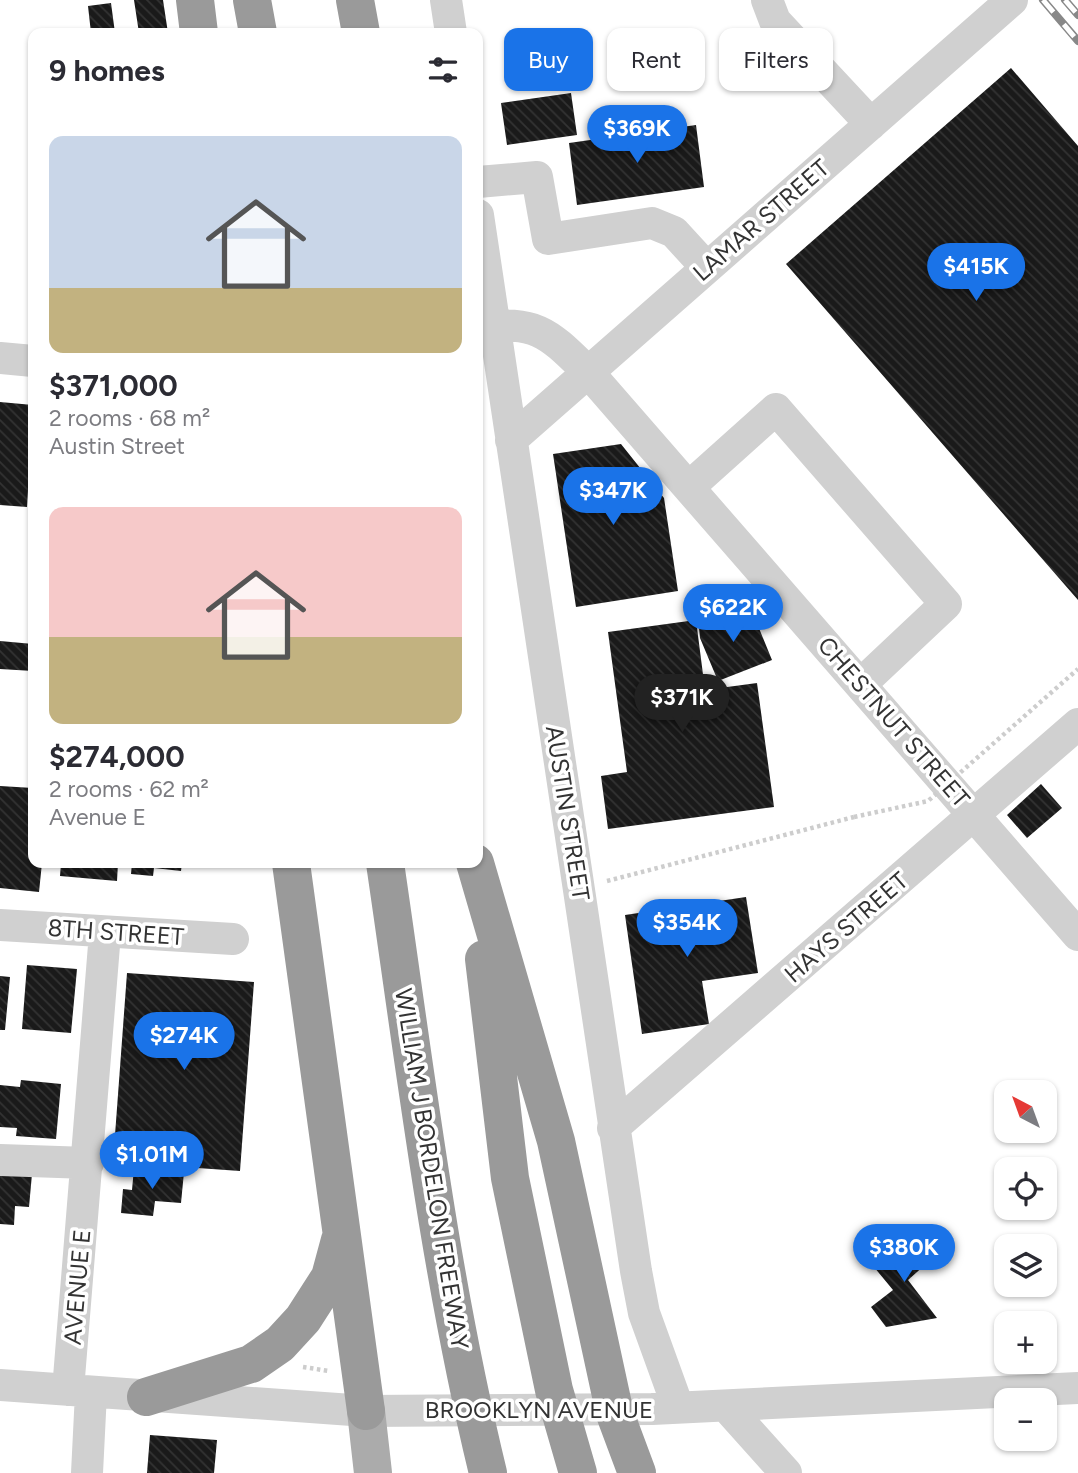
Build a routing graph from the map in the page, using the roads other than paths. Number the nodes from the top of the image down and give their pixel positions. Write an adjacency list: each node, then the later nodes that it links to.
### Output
1 (195, 0): 7 (highway)
2 (252, 0): 8 (highway)
3 (355, 0): 9 (highway)
4 (446, 0): 10 (street)
5 (767, 0): 11 (street)
6 (1012, 0): 11 (street, LAMAR STREET)
7 (198, 28)
8 (257, 28)
9 (360, 28)
10 (450, 28)
11 (871, 124): 13 (street, LAMAR STREET)
12 (483, 182): 13 (street)
13 (707, 268): 18 (street, LAMAR STREET)
14 (483, 284): 15 (street, AUSTIN STREET)
15 (486, 326): 18 (street, CHESTNUT STREET); 19 (street, AUSTIN STREET)
16 (0, 358): 17 (street)
17 (28, 361)
18 (587, 372): 19 (street, LAMAR STREET); 20 (street, CHESTNUT STREET)
19 (510, 440): 32 (street, AUSTIN STREET)
20 (690, 487): 21 (street, CHESTNUT STREET); 21 (street)
21 (861, 684): 23 (street, CHESTNUT STREET)
22 (1078, 724): 23 (street, HAYS STREET)
23 (975, 816): 30 (street, CHESTNUT STREET); 32 (street, HAYS STREET)
24 (292, 868): 35 (highway)
25 (386, 868): 45 (highway, WILLIAM J BORDELON FREEWAY, bridge)
26 (474, 868): 46 (highway, bridge)
27 (474, 868): 47 (highway, bridge)
28 (0, 925): 29 (street, 8TH STREET)
29 (105, 933): 31 (street, 8TH STREET); 34 (street, AVENUE E)
30 (1078, 935)
31 (233, 939)
32 (613, 1128): 41 (street, AUSTIN STREET)
33 (0, 1160): 34 (street)
34 (88, 1163): 38 (street, AVENUE E)
35 (342, 1231): 39 (highway); 42 (highway)
36 (0, 1385): 38 (street, BROOKLYN AVENUE)
37 (1078, 1388): 40 (street, BROOKLYN AVENUE)
38 (80, 1391): 39 (street, BROOKLYN AVENUE); 43 (street, AVENUE E)
39 (146, 1397): 42 (street, BROOKLYN AVENUE)
40 (726, 1406): 41 (street, BROOKLYN AVENUE); 48 (street)
41 (678, 1408): 42 (street, BROOKLYN AVENUE)
42 (366, 1410): 44 (main road)
43 (87, 1473)
44 (373, 1473)
45 (488, 1473)
46 (578, 1473)
47 (637, 1473)
48 (786, 1473)

